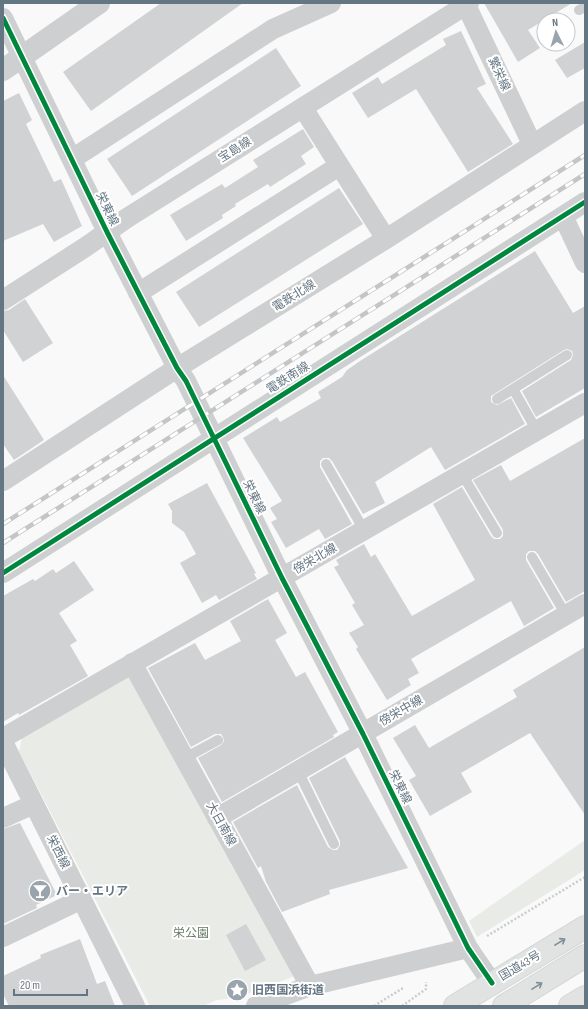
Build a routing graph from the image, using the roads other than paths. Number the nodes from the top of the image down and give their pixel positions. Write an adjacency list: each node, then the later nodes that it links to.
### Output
1 (99, 3): 5 (street)
2 (331, 3): 10 (street)
3 (467, 4): 7 (street, 宝島線); 9 (street, 繁栄線)
4 (3, 18): 5 (street, 栄東線)
5 (22, 56): 6 (street); 10 (street, 栄東線)
6 (3, 70)
7 (303, 108): 11 (street); 14 (street, 宝島線)
8 (585, 111): 9 (street, 電鉄北線)
9 (532, 144): 15 (street, 電鉄北線)
10 (72, 159): 14 (street, 栄東線)
11 (339, 166): 15 (street); 17 (street)
12 (585, 202): 13 (street, 電鉄南線)
13 (563, 216): 16 (street); 25 (street, 電鉄南線)
14 (107, 232): 17 (street, 栄東線); 18 (street, 宝島線)
15 (386, 239): 20 (street, 電鉄北線)
16 (585, 263)
17 (138, 293): 20 (street, 栄東線)
18 (3, 300)
19 (567, 355): 21 (lane)
20 (177, 368): 25 (street, 栄東線); 28 (street, 電鉄北線)
21 (513, 390): 22 (lane); 24 (lane)
22 (497, 399)
23 (585, 403): 24 (street, 傍栄北線)
24 (537, 431): 27 (street, 傍栄北線)
25 (214, 438): 32 (street, 電鉄南線); 33 (street, 栄東線)
26 (326, 464): 29 (lane)
27 (462, 474): 29 (street, 傍栄北線); 30 (lane)
28 (3, 481)
29 (364, 530): 33 (street, 傍栄北線)
30 (497, 533)
31 (532, 557): 35 (lane)
32 (3, 573)
33 (282, 578): 36 (street, 傍栄北線); 37 (street, 栄東線)
34 (585, 604): 35 (street, 傍栄中線)
35 (566, 615): 37 (street, 傍栄中線)
36 (132, 663): 38 (street, 傍栄北線); 41 (street, 大日南線)
37 (363, 734): 42 (street, 傍栄中線); 50 (street, 栄東線)
38 (3, 738)
39 (218, 740): 41 (lane)
40 (3, 742): 43 (street, 栄西線)
41 (184, 758): 45 (street, 大日南線)
42 (298, 771): 45 (street, 傍栄中線); 46 (lane)
43 (34, 804): 44 (street); 47 (street, 栄西線)
44 (3, 818)
45 (217, 818): 53 (street, 大日南線)
46 (334, 844)
47 (82, 898): 49 (street); 55 (street, 栄西線)
48 (585, 927): 52 (highway, 国道43号, one-way to 48)
49 (3, 937)
50 (468, 948): 52 (street, 栄東線); 53 (street)
51 (585, 956): 58 (highway, one-way to 51)
52 (492, 983): 57 (highway, 国道43号)
53 (310, 986): 56 (street)
54 (585, 997): 59 (highway)
55 (135, 1006)
56 (256, 1006)
57 (455, 1006)
58 (504, 1006)
59 (570, 1006)

